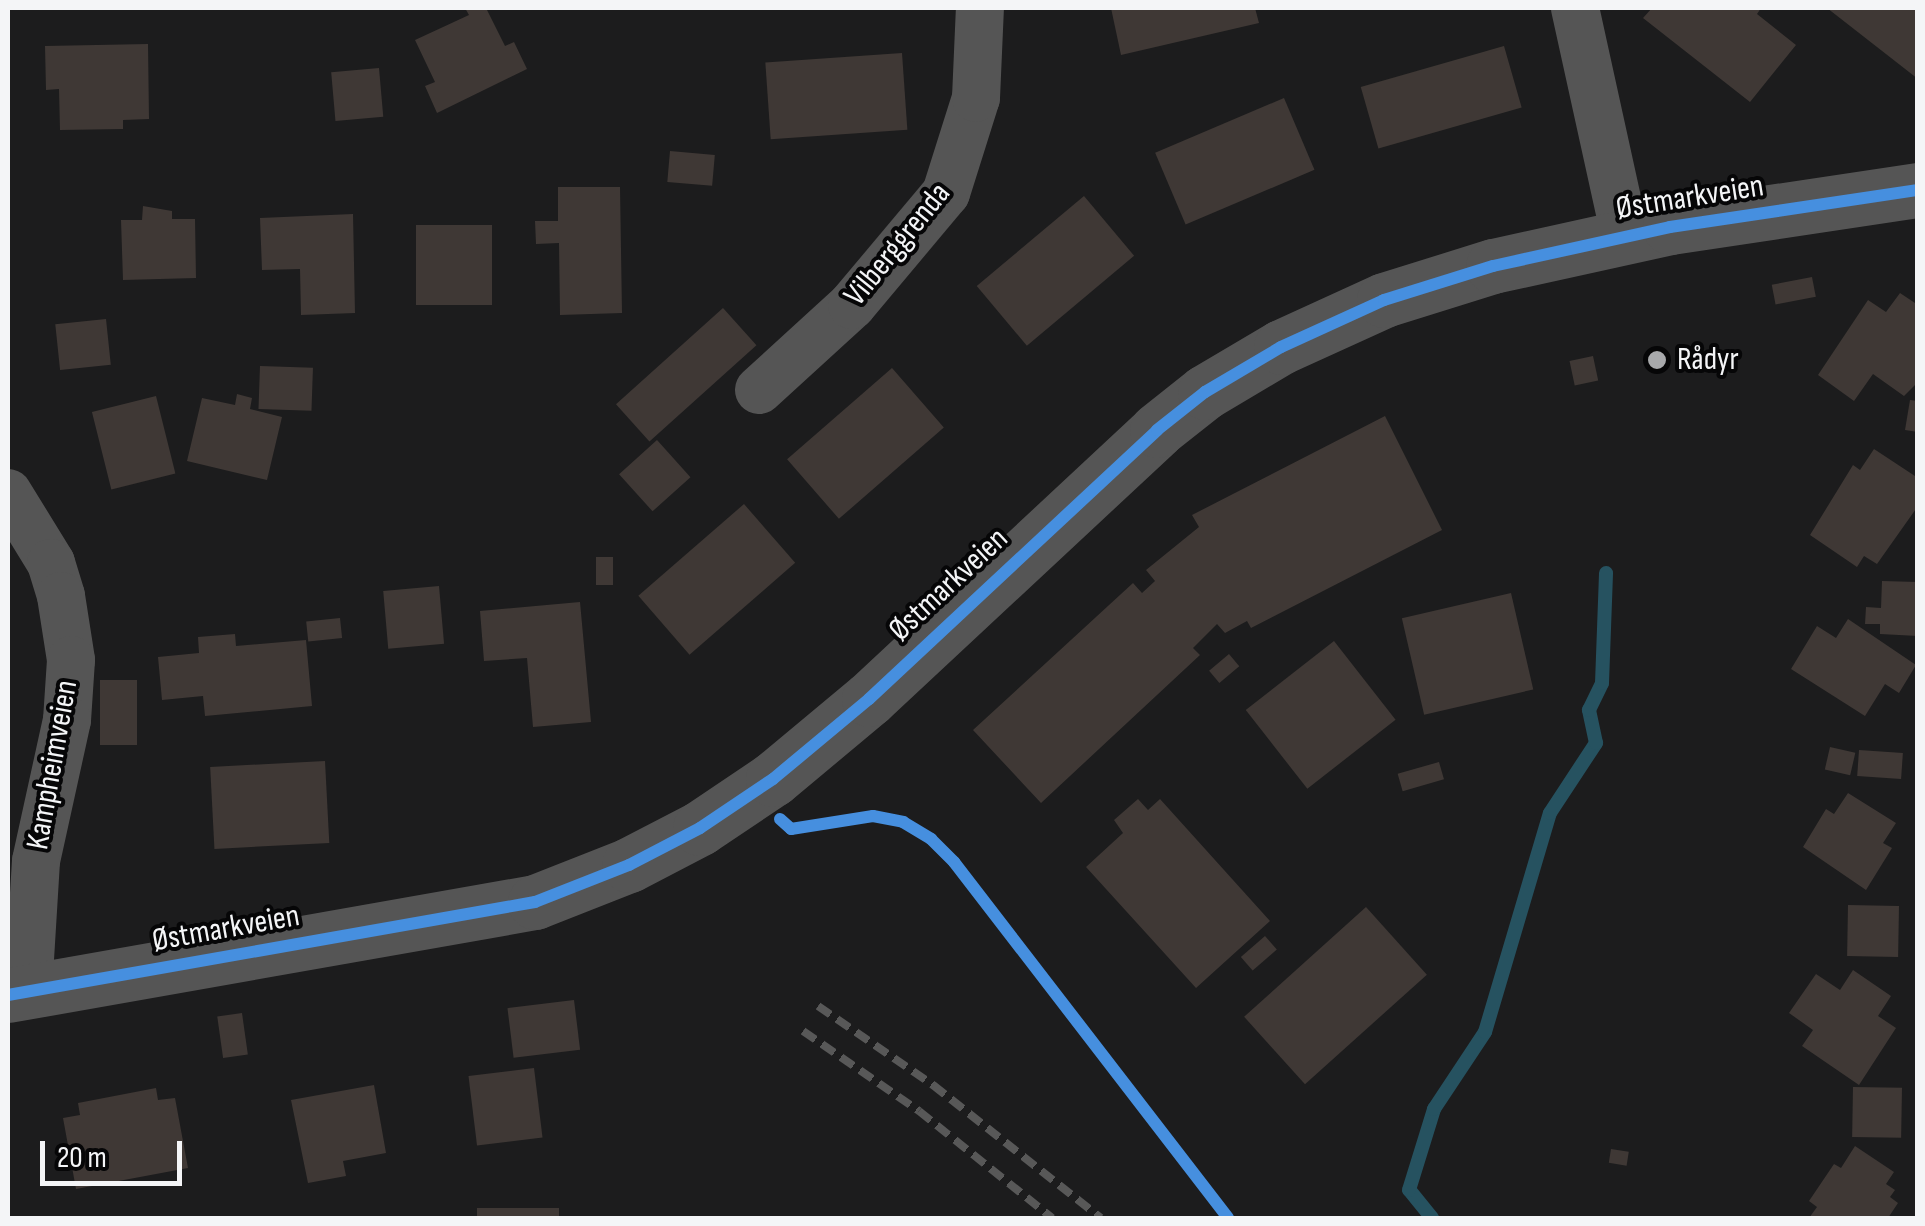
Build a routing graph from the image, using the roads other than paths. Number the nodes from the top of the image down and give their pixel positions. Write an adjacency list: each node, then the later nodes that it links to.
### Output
1 (980, 8): 5 (street, Vilberggrenda)
2 (1575, 8): 4 (street)
3 (1918, 190): 4 (street, Østmarkveien)
4 (1625, 236): 7 (street, Østmarkveien)
5 (760, 390)
6 (8, 493): 7 (street, Kampheimveien)
7 (18, 993)

